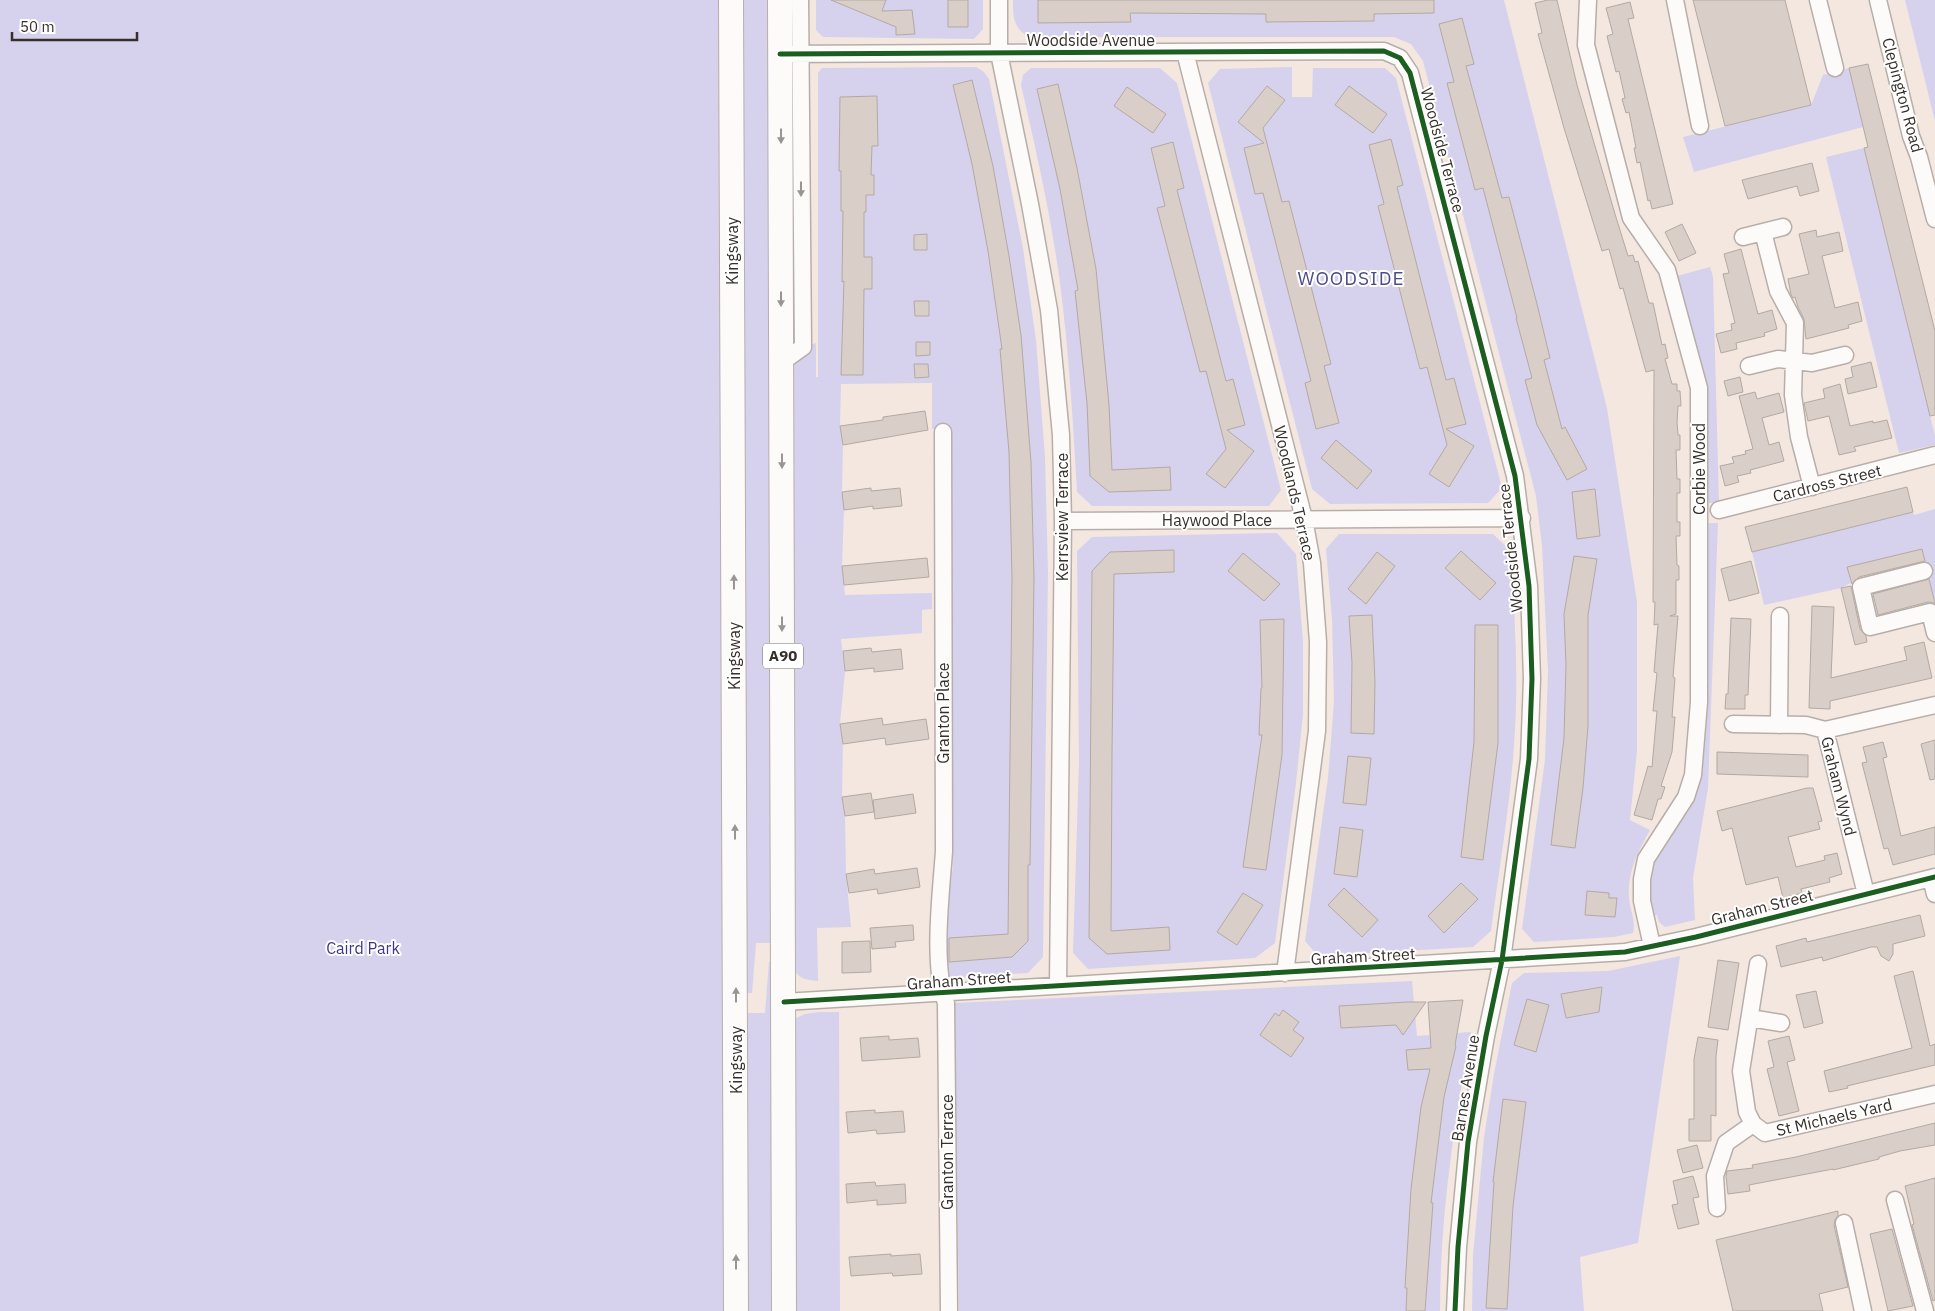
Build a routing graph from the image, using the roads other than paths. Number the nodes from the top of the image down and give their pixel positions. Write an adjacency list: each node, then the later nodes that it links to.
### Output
1 (731, 0): 52 (highway, Kingsway, one-way to 1)
2 (780, 0): 10 (highway, A90)
3 (800, 0): 10 (street)
4 (999, 0): 11 (street, Kerrsview Terrace)
5 (1588, 0): 38 (street, Corbie Wood)
6 (1676, 0): 14 (street)
7 (1818, 0): 13 (street)
8 (1878, 0): 15 (street, Clepington Road)
9 (1185, 52): 11 (street, Woodside Avenue); 12 (street, Woodside Avenue); 27 (street, Woodlands Terrace)
10 (790, 53): 11 (street, Woodside Avenue); 44 (highway, A90, one-way to 44)
11 (999, 53): 28 (street, Kerrsview Terrace)
12 (1400, 58): 26 (street, Woodside Terrace)
13 (1835, 68)
14 (1700, 126)
15 (1935, 219)
16 (1783, 227): 17 (street)
17 (1763, 232): 18 (street); 20 (street)
18 (1743, 237)
19 (1845, 355): 20 (street)
20 (1794, 361): 21 (street); 24 (street)
21 (1749, 366)
22 (942, 432): 43 (street, Granton Place)
23 (1935, 455): 24 (street, Cardross Street)
24 (1812, 487): 25 (street, Cardross Street)
25 (1719, 510)
26 (1522, 518): 27 (street, Haywood Place); 39 (street, Woodside Terrace)
27 (1304, 519): 28 (street, Haywood Place); 41 (street, Woodlands Terrace)
28 (1063, 520): 42 (street, Kerrsview Terrace)
29 (1924, 571): 31 (street)
30 (1780, 616): 34 (street)
31 (1935, 633)
32 (1935, 704): 35 (street, Graham Wynd)
33 (1734, 724): 34 (street)
34 (1779, 725): 35 (street)
35 (1825, 730): 37 (street, Graham Wynd)
36 (1934, 883): 37 (street, Graham Street)
37 (1866, 894): 38 (street, Graham Street)
38 (1652, 946): 39 (street, Graham Street)
39 (1502, 960): 41 (street, Graham Street); 55 (street, Barnes Avenue)
40 (1758, 964): 45 (street, St Michaels Yard)
41 (1285, 973): 42 (street, Graham Street)
42 (1058, 986): 43 (street, Graham Street)
43 (943, 994): 44 (street, Graham Street); 54 (street, Granton Terrace)
44 (784, 1002): 53 (highway, A90)
45 (1750, 1018): 46 (street); 48 (street, St Michaels Yard)
46 (1781, 1023)
47 (1935, 1094): 48 (street, St Michaels Yard)
48 (1753, 1124): 50 (street)
49 (1895, 1200): 57 (street)
50 (1717, 1208)
51 (1844, 1223): 56 (street)
52 (736, 1311)
53 (784, 1311)
54 (949, 1311)
55 (1455, 1311)
56 (1863, 1311)
57 (1925, 1311)

